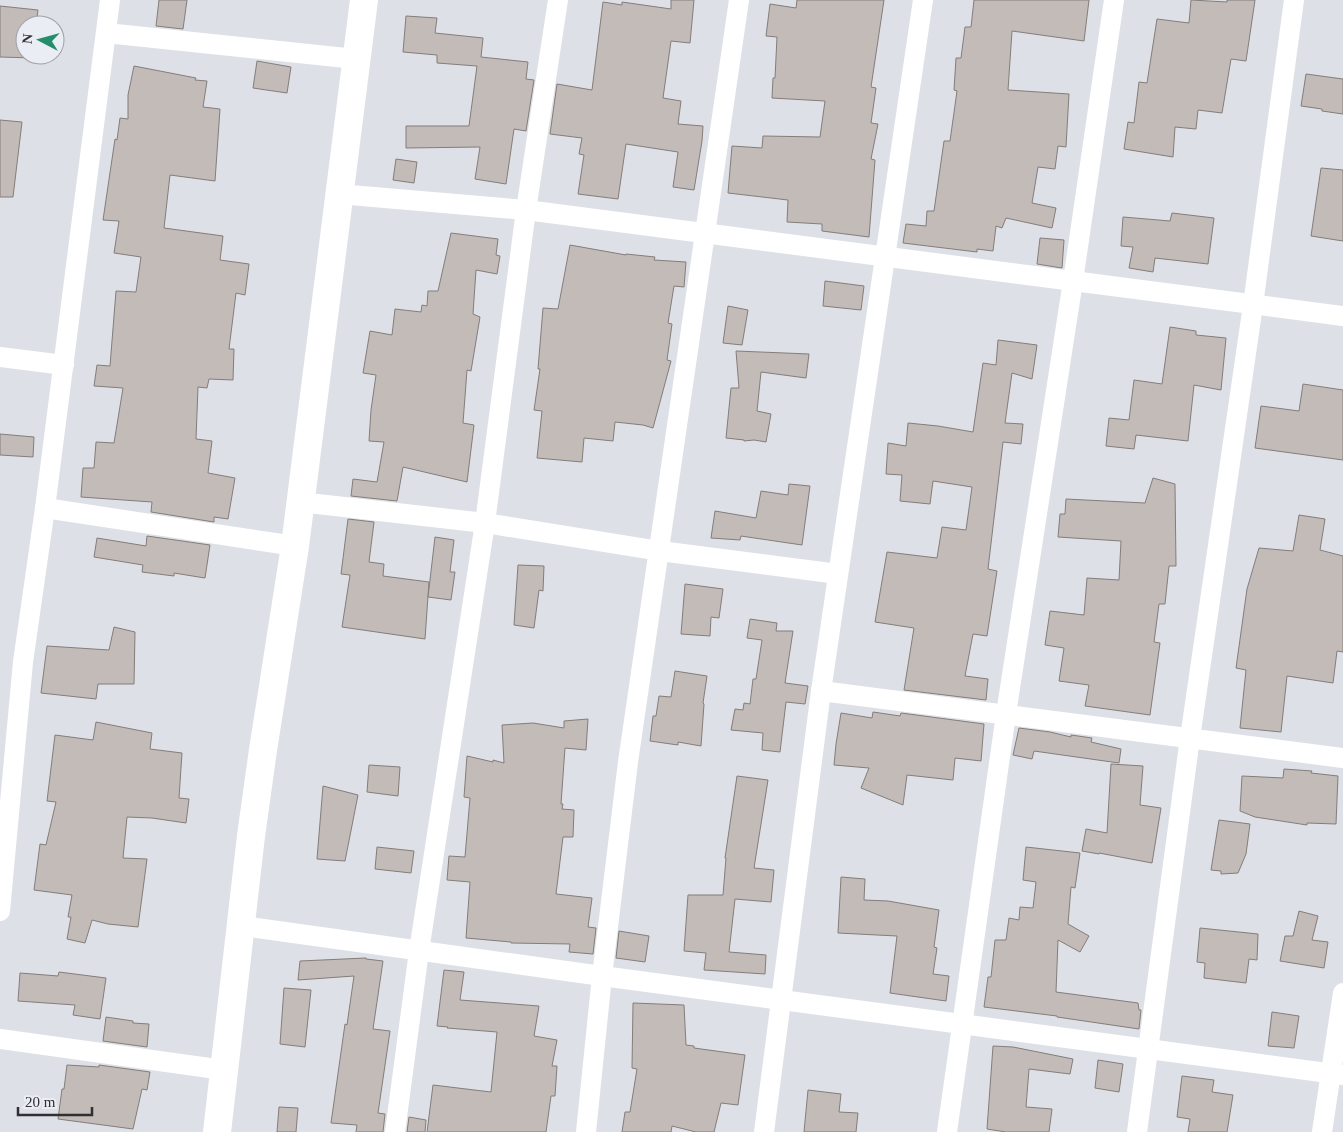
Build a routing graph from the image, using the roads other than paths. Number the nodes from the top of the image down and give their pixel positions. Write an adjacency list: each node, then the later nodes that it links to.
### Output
1 (110, 0): 8 (street)
2 (364, 0): 9 (main road)
3 (558, 0): 11 (street)
4 (739, 0): 12 (street)
5 (923, 0): 13 (street)
6 (1114, 0): 14 (street)
7 (1294, 0): 15 (street)
8 (106, 33): 9 (street); 18 (street)
9 (356, 59): 10 (main road)
10 (338, 194): 11 (street); 19 (main road)
11 (526, 210): 12 (street); 21 (street)
12 (706, 234): 13 (street); 23 (street)
13 (885, 257): 14 (street); 24 (street)
14 (1074, 281): 15 (street); 26 (street)
15 (1253, 305): 16 (street); 27 (street)
16 (1343, 316)
17 (0, 357): 18 (street)
18 (64, 365): 20 (street)
19 (300, 502): 21 (street); 22 (main road)
20 (45, 508): 22 (street); 29 (street)
21 (485, 523): 23 (street); 32 (street)
22 (295, 546): 31 (main road)
23 (660, 551): 24 (street); 33 (street)
24 (838, 574): 25 (street)
25 (821, 691): 26 (street); 35 (street)
26 (1006, 714): 27 (street); 36 (street)
27 (1190, 738): 28 (street); 38 (street)
28 (1343, 758)
29 (4, 836): 30 (street)
30 (0, 911)
31 (242, 926): 32 (street); 39 (main road)
32 (419, 951): 33 (street); 42 (street)
33 (602, 976): 35 (street); 43 (street)
34 (1343, 993): 40 (street)
35 (781, 1000): 36 (street); 44 (street)
36 (962, 1024): 38 (street); 45 (street)
37 (0, 1039): 39 (street)
38 (1149, 1048): 40 (street); 46 (street)
39 (224, 1070): 41 (main road)
40 (1337, 1074): 47 (street)
41 (216, 1132)
42 (395, 1132)
43 (586, 1132)
44 (764, 1132)
45 (947, 1132)
46 (1137, 1132)
47 (1322, 1132)

